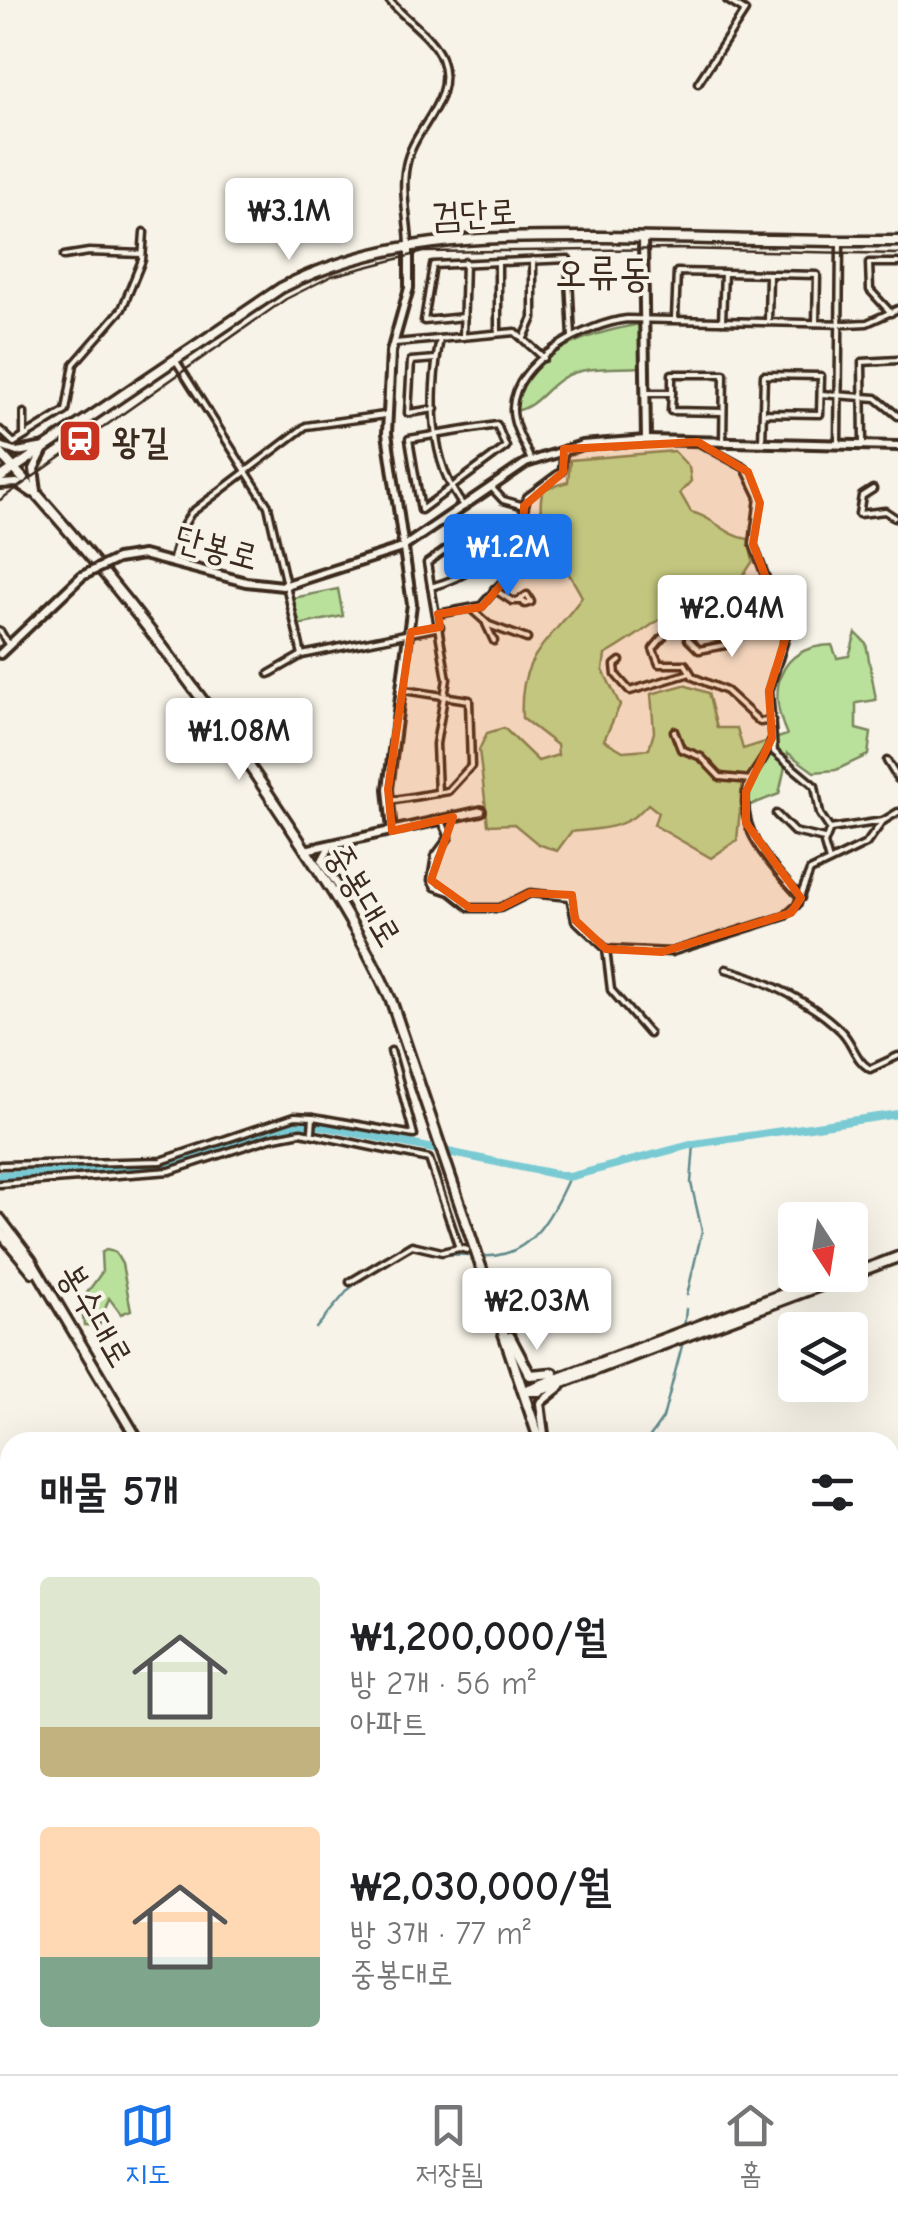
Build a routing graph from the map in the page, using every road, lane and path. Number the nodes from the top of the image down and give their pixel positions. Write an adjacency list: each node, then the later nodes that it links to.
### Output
1 (389, 0): 8 (street)
2 (727, 0): 3 (street)
3 (698, 83)
4 (144, 232): 9 (street)
5 (643, 238): 6 (main road, 검단로); 8 (main road, 검단로); 20 (street)
6 (840, 240): 7 (main road, 검단로); 25 (street)
7 (898, 241)
8 (409, 245): 31 (street); 35 (main road, 검단로)
9 (142, 254): 10 (street); 49 (street)
10 (64, 256)
11 (533, 260): 12 (street); 28 (street); 29 (street)
12 (498, 261): 13 (street); 26 (street)
13 (464, 262): 19 (street); 19 (street)
14 (898, 264): 18 (street)
15 (724, 273): 16 (street); 21 (street); 22 (street)
16 (769, 274): 23 (street); 24 (street)
17 (898, 309): 18 (street)
18 (891, 313): 25 (street)
19 (464, 318): 27 (street)
20 (645, 320): 21 (street); 28 (street); 36 (street)
21 (675, 320): 22 (street)
22 (722, 321): 23 (street)
23 (768, 322): 24 (street)
24 (816, 323): 25 (street)
25 (841, 324): 39 (street)
26 (498, 333): 27 (street); 29 (street)
27 (463, 337): 30 (street)
28 (572, 337): 32 (street)
29 (524, 338): 32 (street)
30 (440, 339): 31 (street); 33 (street)
31 (392, 343): 45 (street)
32 (544, 358): 61 (street)
33 (436, 359): 41 (street); 41 (street)
34 (898, 360): 40 (street)
35 (176, 361): 58 (main road, 검단로); 63 (street)
36 (646, 393): 37 (street); 50 (street)
37 (672, 393): 42 (street); 42 (street)
38 (821, 394): 39 (street); 44 (street); 44 (street)
39 (839, 394): 40 (street); 54 (street)
40 (862, 396): 46 (street); 55 (street)
41 (435, 409): 48 (street)
42 (723, 412): 52 (street)
43 (24, 413): 49 (street)
44 (763, 413): 53 (street)
45 (388, 415): 63 (street); 74 (street)
46 (898, 416)
47 (0, 430): 49 (street)
48 (437, 434): 67 (street); 67 (street); 67 (street)
49 (24, 436)
50 (646, 440): 51 (street, 단봉로); 59 (street, 단봉로)
51 (698, 442): 52 (street, 단봉로); 81 (street)
52 (722, 443): 53 (street, 단봉로)
53 (762, 443): 54 (street, 단봉로)
54 (838, 444): 55 (street, 단봉로)
55 (863, 444): 57 (street, 단봉로)
56 (0, 446): 58 (street)
57 (898, 446)
58 (45, 447): 62 (main road, 검단로); 68 (street)
59 (564, 450): 61 (street, 단봉로); 69 (street)
60 (0, 454): 62 (main road, 중봉대로)
61 (531, 460): 65 (street, 단봉로)
62 (13, 468): 64 (main road, 검단로); 68 (main road, 중봉대로)
63 (246, 471): 75 (street); 76 (street)
64 (0, 481): 68 (street)
65 (491, 486): 69 (street); 70 (street, 단봉로)
66 (873, 489): 71 (street)
67 (451, 490): 70 (street)
68 (38, 497): 116 (main road, 중봉대로)
69 (524, 506): 73 (street)
70 (464, 507): 74 (street, 단봉로)
71 (894, 517)
72 (502, 531): 73 (street); 77 (street); 77 (street)
73 (519, 533): 78 (street)
74 (402, 548): 76 (street, 단봉로); 86 (street)
75 (173, 559): 76 (street, 단봉로); 91 (street, 단봉로, bridge)
76 (284, 586): 93 (street)
77 (431, 587): 82 (street)
78 (494, 589): 79 (street); 80 (street)
79 (521, 600)
80 (470, 608): 82 (street); 83 (street)
81 (781, 611): 89 (street); 99 (street)
82 (438, 614): 84 (street)
83 (486, 624): 88 (street); 90 (street)
84 (440, 627): 86 (street); 98 (street)
85 (0, 631): 91 (street)
86 (411, 632): 93 (street); 97 (street)
87 (664, 637): 96 (street)
88 (528, 639)
89 (688, 639)
90 (494, 642)
91 (9, 646): 92 (street, 단봉로)
92 (0, 654)
93 (302, 655): 95 (street)
94 (620, 661): 96 (street)
95 (269, 674)
96 (690, 674): 99 (street)
97 (404, 690): 98 (street); 106 (street)
98 (444, 700): 105 (street); 105 (street)
99 (772, 720): 101 (street)
100 (674, 731): 104 (street)
101 (772, 738): 104 (street); 112 (street)
102 (887, 761): 103 (street)
103 (898, 779)
104 (751, 780): 118 (street)
105 (438, 794): 106 (street)
106 (389, 801): 113 (street)
107 (481, 810): 110 (street)
108 (898, 812): 111 (street)
109 (776, 814): 114 (street)
110 (441, 820): 113 (street); 120 (street)
111 (883, 821): 112 (street); 117 (street)
112 (830, 828): 114 (street)
113 (392, 830): 115 (street)
114 (824, 839): 117 (street)
115 (333, 844): 116 (street); 119 (street)
116 (305, 850): 119 (main road, 중봉대로)
117 (829, 861): 118 (street)
118 (800, 898): 120 (street)
119 (339, 902): 132 (main road, 중봉대로)
120 (606, 949): 122 (street)
121 (726, 969): 124 (street)
122 (648, 1034)
123 (390, 1051): 125 (street)
124 (898, 1056)
125 (314, 1117): 126 (street); 127 (street)
126 (312, 1132): 128 (street); 131 (street)
127 (0, 1165)
128 (0, 1184)
129 (0, 1222): 136 (main road, 봉수대로)
130 (0, 1232): 136 (main road)
131 (459, 1248): 132 (street); 135 (street)
132 (471, 1249): 139 (main road, 중봉대로)
133 (898, 1254): 134 (main road)
134 (868, 1266)
135 (350, 1282)
136 (49, 1291): 143 (main road, 봉수대로)
137 (793, 1292): 140 (main road)
138 (800, 1292): 140 (main road)
139 (503, 1328): 141 (main road); 142 (main road, 중봉대로)
140 (703, 1329): 141 (main road)
141 (575, 1374): 142 (main road); 145 (street)
142 (524, 1391): 144 (main road, 중봉대로)
143 (133, 1432)
144 (539, 1432)
145 (543, 1432)

